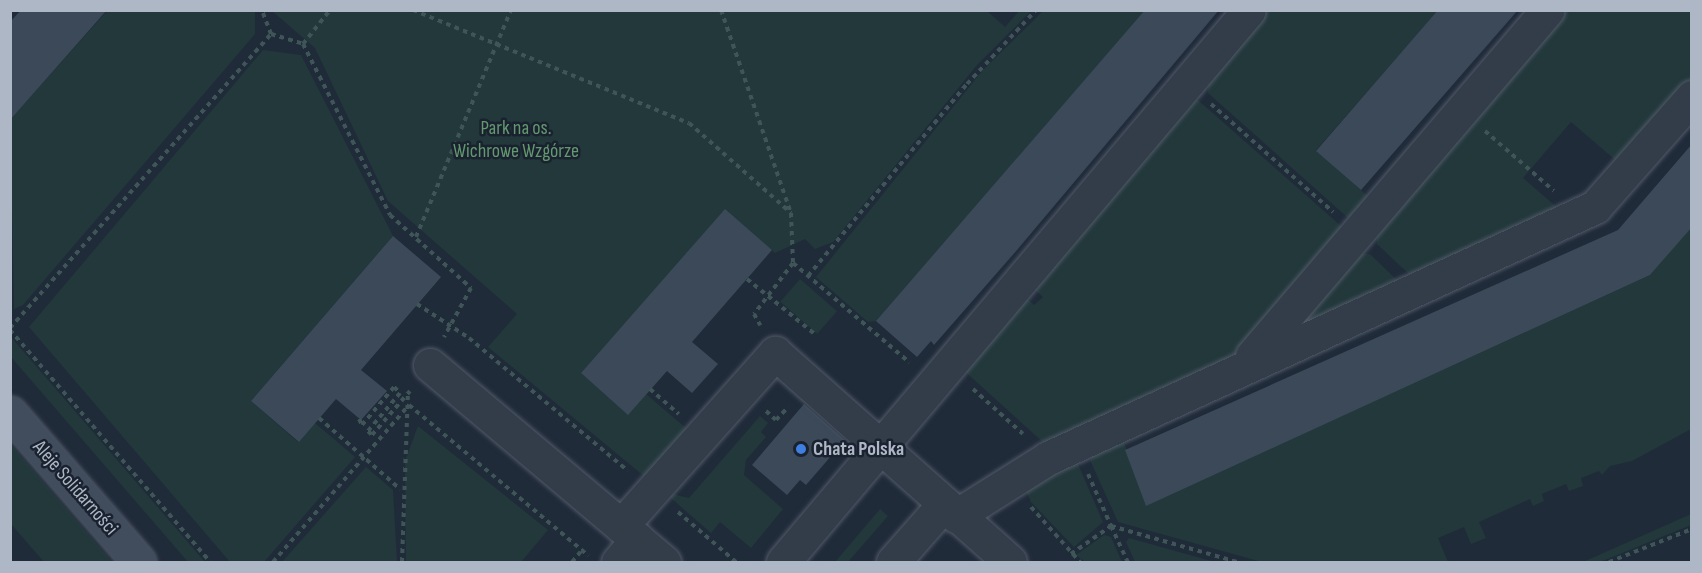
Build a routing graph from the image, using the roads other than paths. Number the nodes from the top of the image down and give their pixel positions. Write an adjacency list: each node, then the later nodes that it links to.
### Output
1 (1249, 10): 7 (street)
2 (1548, 10): 5 (street)
3 (1692, 97): 5 (street)
4 (430, 365): 9 (street)
5 (1245, 365): 8 (street)
6 (10, 413): 10 (street, Aleje Solidarności)
7 (881, 447): 8 (street); 9 (street); 12 (street)
8 (950, 510): 13 (street); 14 (street)
9 (625, 542): 11 (street)
10 (139, 562)
11 (664, 562)
12 (783, 562)
13 (893, 562)
14 (1010, 562)

